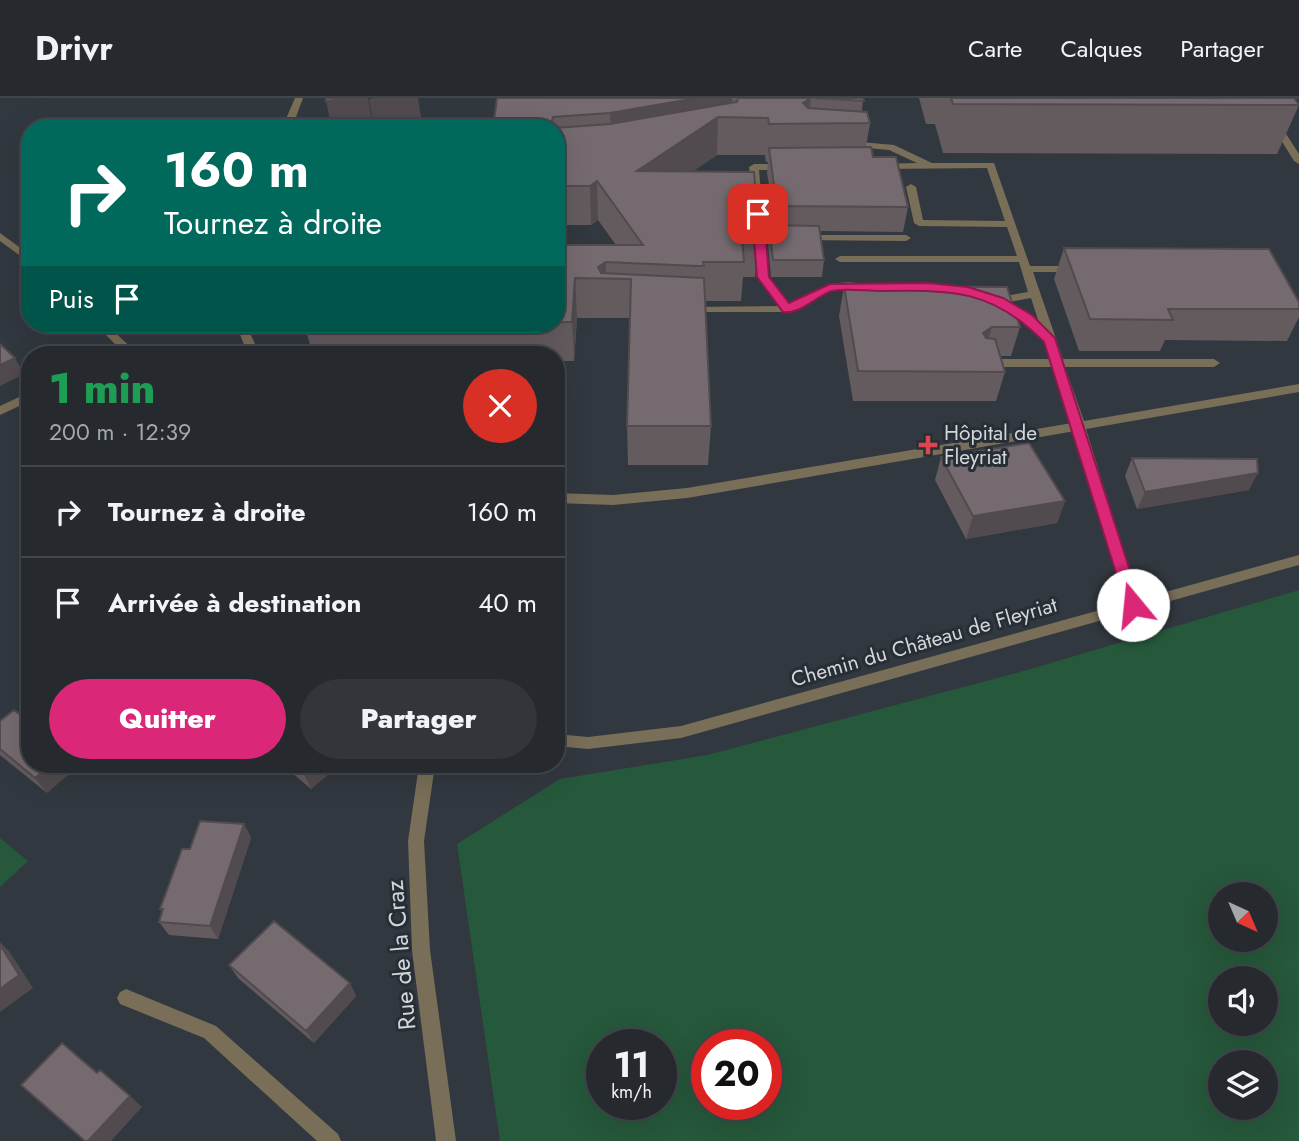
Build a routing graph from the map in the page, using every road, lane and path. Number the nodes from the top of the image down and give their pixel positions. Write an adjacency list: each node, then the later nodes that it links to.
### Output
1 (299, 98): 3 (street)
2 (1259, 98): 7 (street)
3 (293, 114): 4 (street); 5 (street)
4 (291, 119)
5 (295, 119)
6 (834, 143): 9 (street)
7 (1299, 161)
8 (863, 166): 9 (street)
9 (931, 166): 12 (street)
10 (795, 167): 14 (street)
11 (911, 187): 12 (street)
12 (1011, 224): 20 (street)
13 (0, 236): 18 (street)
14 (760, 237): 15 (street); 24 (street)
15 (772, 237)
16 (785, 237): 17 (street)
17 (906, 238)
18 (21, 253)
19 (840, 259): 20 (street)
20 (1024, 264): 21 (street); 23 (street)
21 (1081, 269)
22 (955, 289): 24 (street)
23 (1035, 294): 27 (street); 27 (street)
24 (788, 309): 25 (street)
25 (682, 310)
26 (109, 333): 28 (street)
27 (1050, 341): 30 (street)
28 (123, 346)
29 (984, 363): 30 (street)
30 (1058, 363): 31 (street); 35 (street)
31 (1214, 363)
32 (1299, 388): 35 (street)
33 (21, 400): 34 (street)
34 (0, 411)
35 (1079, 425): 36 (street); 38 (street)
36 (565, 498)
37 (1299, 560): 38 (street, Chemin du Château de Fleyriat)
38 (1133, 605): 39 (street, Chemin du Château de Fleyriat)
39 (565, 741)
40 (426, 773): 43 (street, Rue de la Craz)
41 (126, 999): 42 (street)
42 (331, 1141)
43 (446, 1141)

